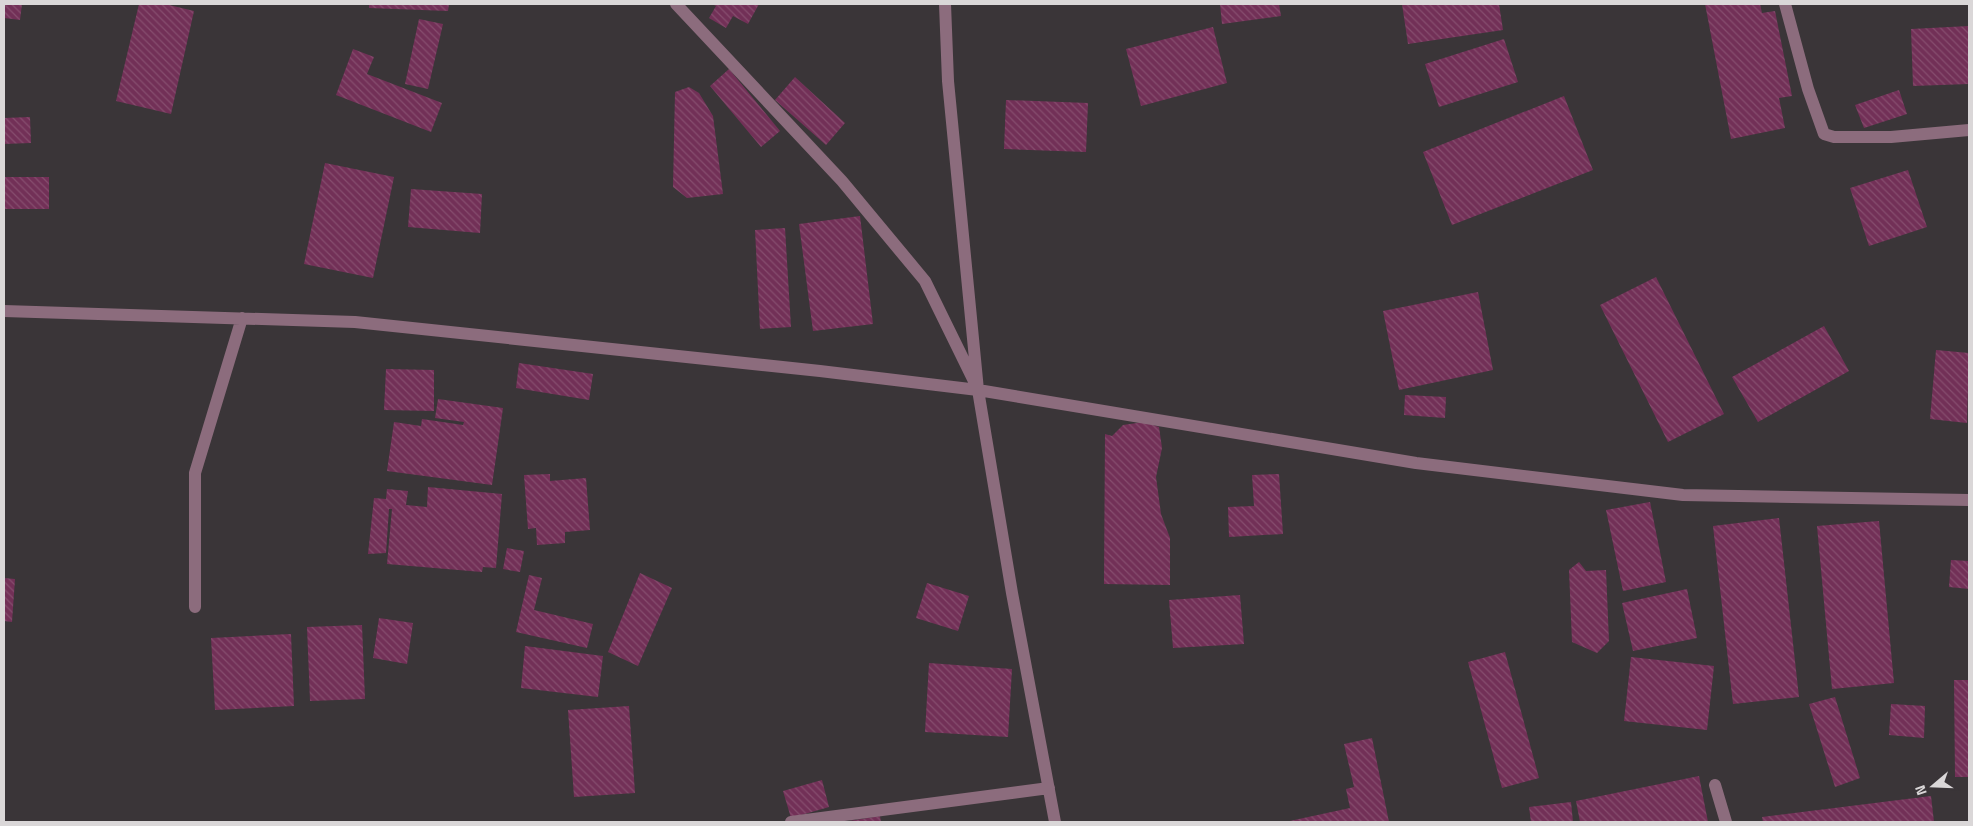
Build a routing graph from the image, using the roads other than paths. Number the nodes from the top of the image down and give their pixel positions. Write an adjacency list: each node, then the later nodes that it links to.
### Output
1 (676, 4): 7 (street)
2 (945, 4): 7 (street)
3 (1786, 4): 4 (street)
4 (1969, 130)
5 (4, 311): 6 (street)
6 (242, 318): 7 (street); 9 (street)
7 (978, 390): 8 (street); 11 (street)
8 (1969, 500)
9 (196, 607)
10 (1715, 785): 14 (street)
11 (1049, 788): 12 (street); 13 (street)
12 (791, 822)
13 (1055, 822)
14 (1726, 822)

